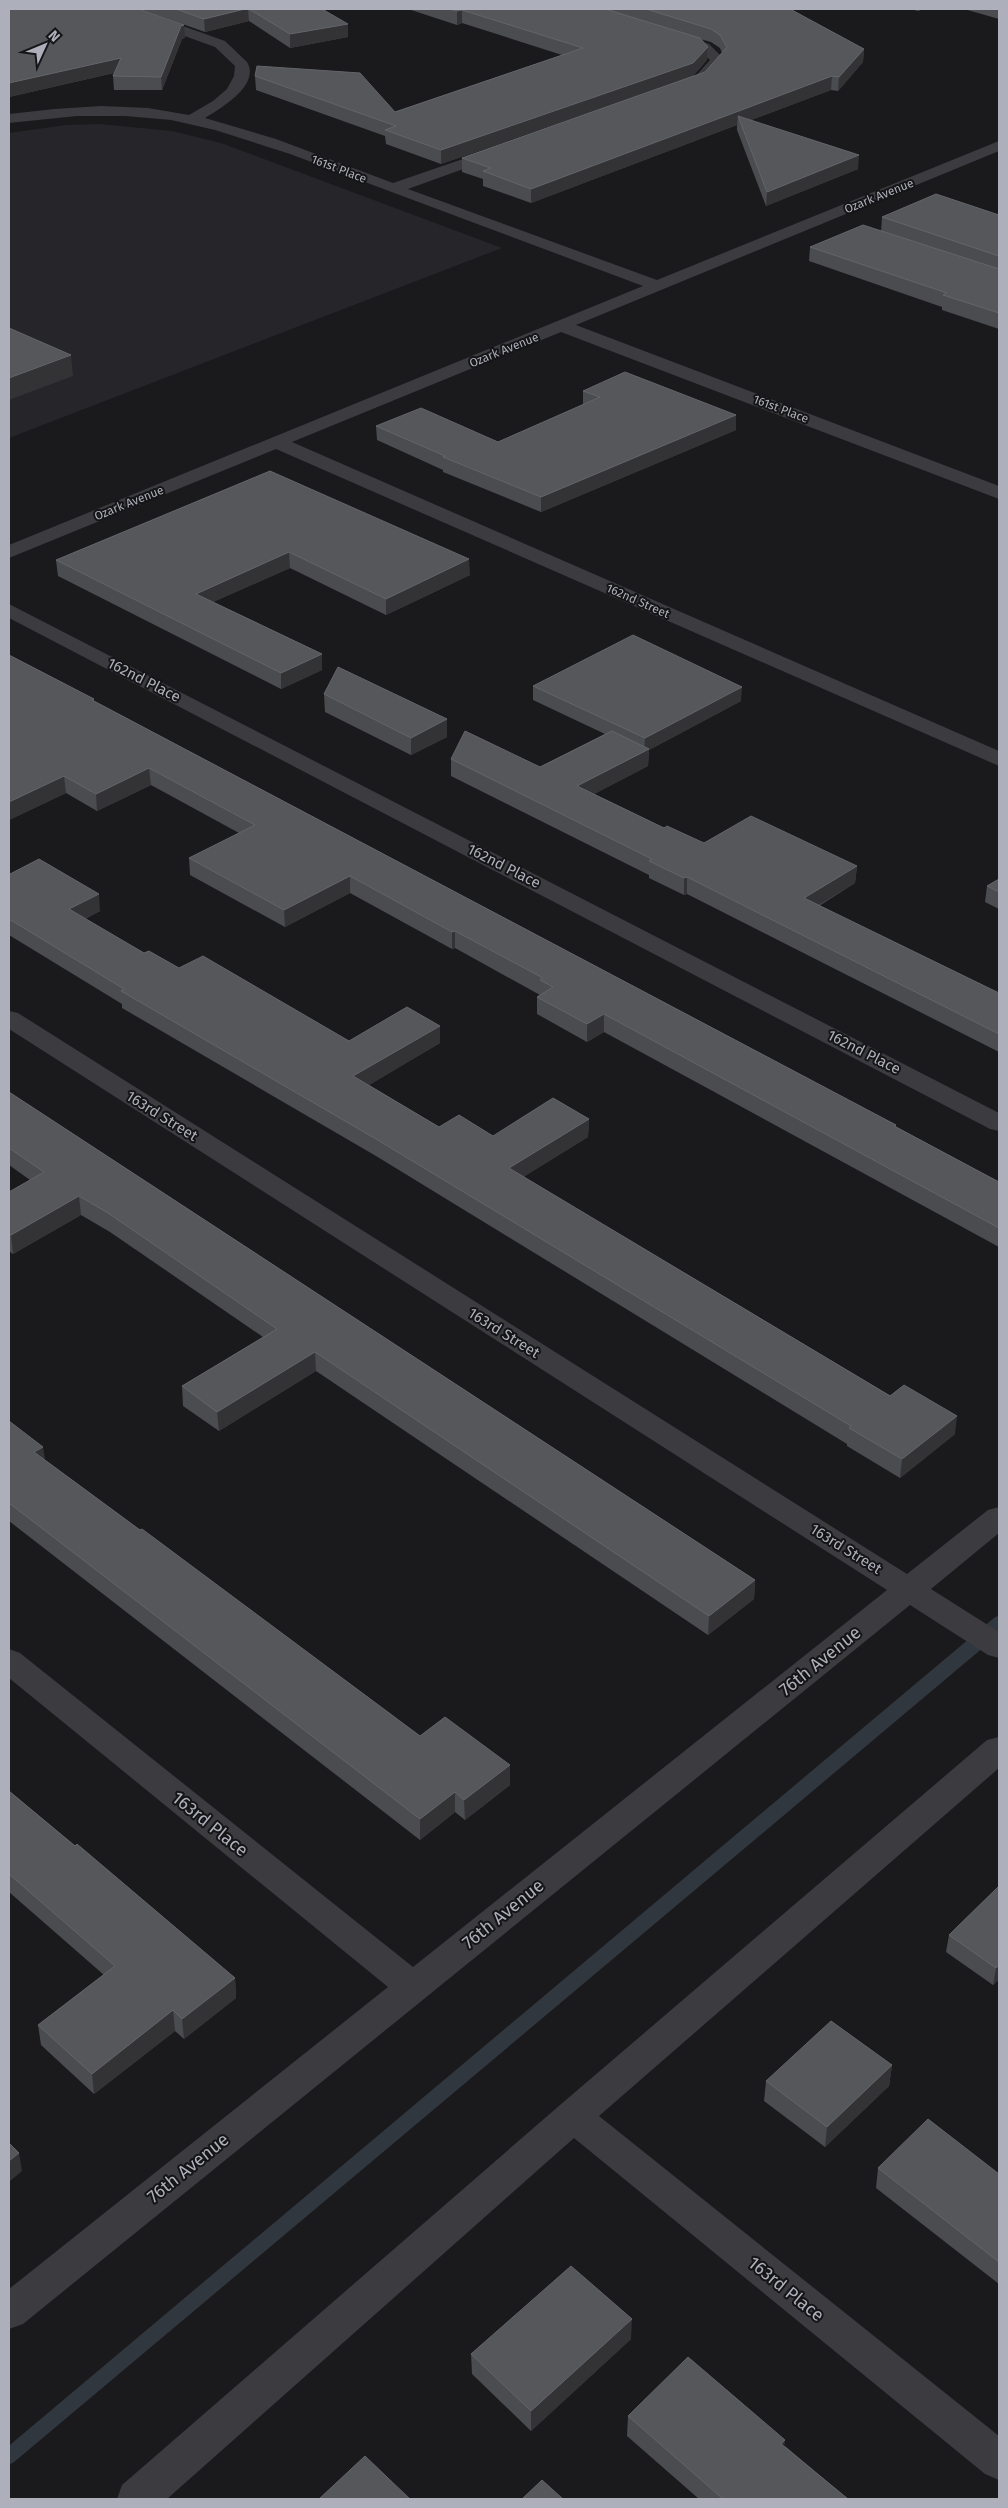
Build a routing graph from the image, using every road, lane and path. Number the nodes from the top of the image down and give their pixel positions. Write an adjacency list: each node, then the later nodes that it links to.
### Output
1 (123, 9): 5 (street)
2 (660, 32): 3 (street)
3 (680, 88)
4 (9, 119): 5 (street, 161st Place)
5 (192, 120): 8 (street, 161st Place)
6 (513, 146): 8 (street)
7 (999, 146): 9 (street, Ozark Avenue)
8 (392, 188): 11 (street, 161st Place)
9 (823, 219): 10 (street); 11 (street, Ozark Avenue)
10 (842, 225)
11 (658, 286): 12 (street, Ozark Avenue)
12 (562, 326): 13 (street, Ozark Avenue); 14 (street, 161st Place)
13 (278, 443): 15 (street, Ozark Avenue); 17 (street, 162nd Street)
14 (999, 493)
15 (9, 552)
16 (9, 610): 19 (street, 162nd Place)
17 (999, 759)
18 (9, 1018): 21 (street, 163rd Street)
19 (999, 1123)
20 (999, 1517): 21 (street, 76th Avenue)
21 (910, 1590): 22 (street, 163rd Street); 25 (street, 76th Avenue)
22 (999, 1647)
23 (9, 1661): 25 (street, 163rd Place)
24 (999, 1749): 26 (street)
25 (412, 1987): 27 (street, 76th Avenue)
26 (573, 2116): 28 (street, 163rd Place); 29 (street)
27 (9, 2312)
28 (999, 2461)
29 (137, 2499)

